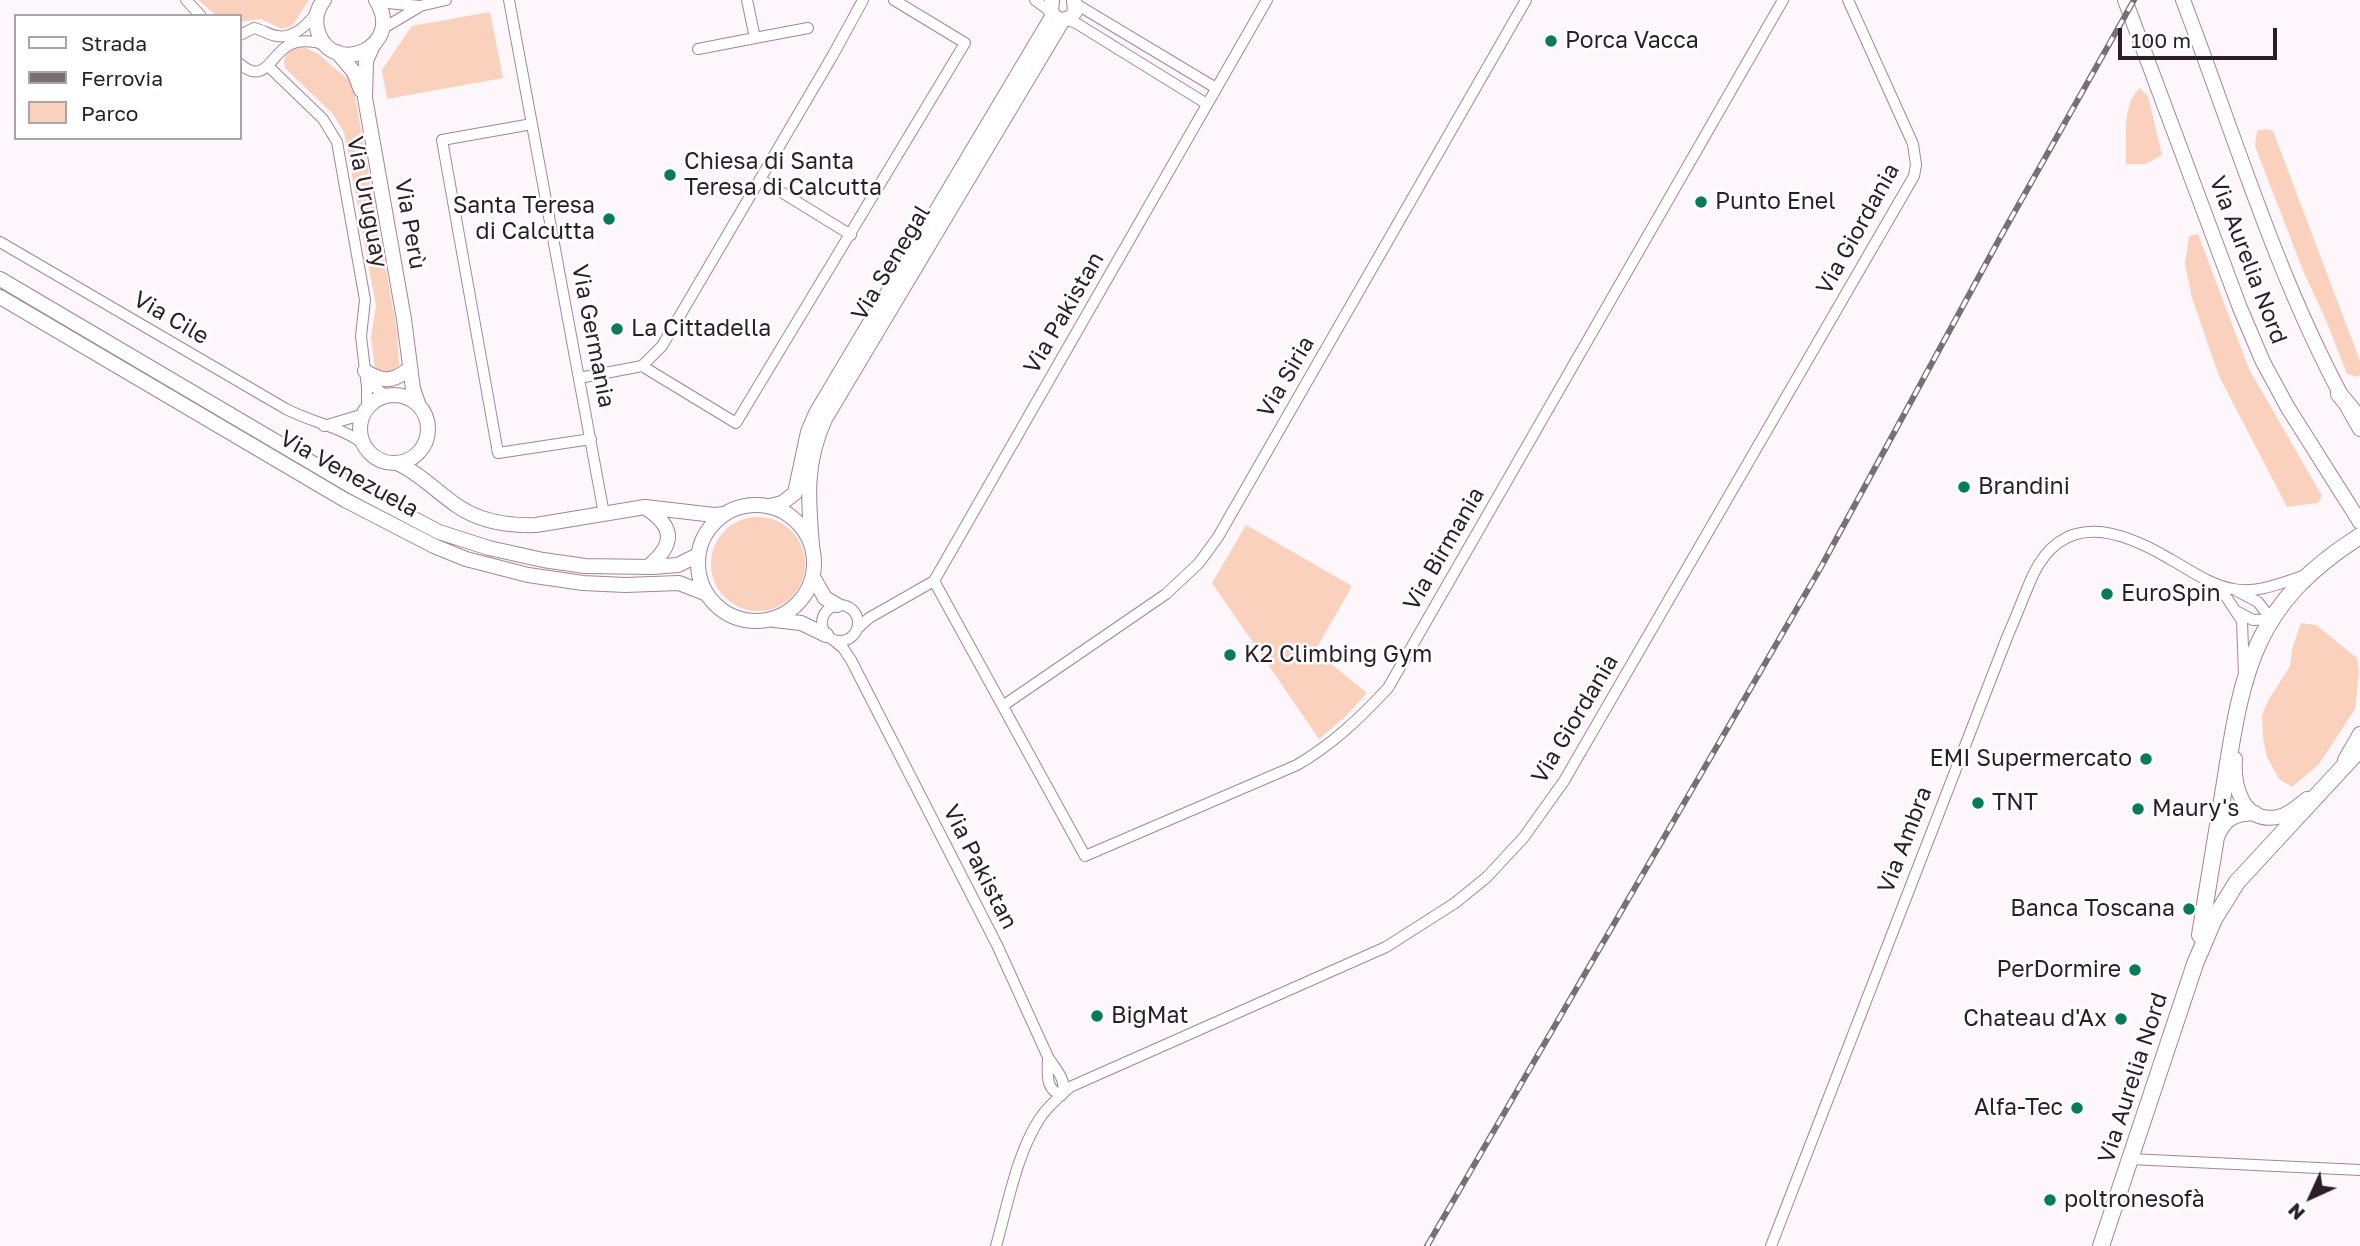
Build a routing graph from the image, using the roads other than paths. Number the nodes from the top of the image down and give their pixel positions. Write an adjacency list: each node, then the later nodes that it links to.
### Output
1 (186, 0): 19 (street)
2 (446, 0): 17 (street)
3 (509, 0): 32 (street, Via Germania)
4 (747, 0): 23 (street)
5 (863, 0): 33 (street)
6 (894, 0): 34 (street)
7 (1035, 0): 18 (street)
8 (1267, 0): 29 (street, Via Pakistan)
9 (1526, 0): 81 (street, Via Siria)
10 (1783, 0): 81 (street, Via Birmania)
11 (1849, 0): 91 (street, Via Giordania)
12 (2125, 0): 59 (main road, Via Aurelia Nord)
13 (2183, 0): 42 (main road, Via Aurelia Nord)
14 (377, 1): 17 (street); 21 (main road)
15 (1075, 1): 18 (main road); 29 (street)
16 (320, 6): 22 (street); 25 (main road, Via Perù)
17 (420, 6): 21 (street)
18 (1057, 13): 31 (street); 54 (main road, Via Senegal); 62 (main road, Via Senegal)
19 (199, 14)
20 (808, 27): 23 (street)
21 (383, 29): 24 (main road, Via Perù)
22 (242, 34)
23 (755, 37): 26 (street)
24 (373, 45): 25 (main road); 30 (main road, Via Perù)
25 (332, 49): 28 (street); 30 (main road, Via Perù)
26 (698, 49)
27 (242, 65): 28 (street)
28 (268, 66): 40 (street, Via Uruguay)
29 (1216, 88): 31 (street, Via Pakistan)
30 (365, 98): 38 (main road, Via Perù)
31 (1207, 104): 67 (street, Via Pakistan)
32 (532, 124): 41 (street, Via Germania); 49 (street)
33 (760, 179): 34 (street); 39 (street)
34 (851, 235): 39 (street)
35 (0, 242): 47 (street, Via Cile)
36 (0, 279): 64 (main road, Via Venezuela)
37 (0, 297): 70 (main road, Via Venezuela)
38 (407, 364): 40 (main road); 43 (main road); 44 (main road, Via Perù)
39 (642, 366): 41 (street)
40 (365, 371): 43 (street); 45 (street, Via Uruguay)
41 (579, 378): 49 (street, Via Germania)
42 (2339, 394): 46 (main road); 48 (main road, Via Aurelia Nord)
43 (389, 396): 44 (main road); 45 (main road)
44 (419, 406): 51 (main road, Via Perù)
45 (365, 411): 47 (street); 50 (main road)
46 (2360, 419)
47 (324, 426): 50 (street, Via Cile)
48 (2360, 429)
49 (591, 439): 57 (street, Via Germania)
50 (364, 444): 52 (main road)
51 (424, 445): 52 (main road); 53 (main road, Via Perù)
52 (397, 463): 53 (main road)
53 (437, 490): 57 (main road)
54 (770, 506): 58 (main road); 62 (main road)
55 (645, 507): 56 (main road); 57 (main road); 64 (main road)
56 (681, 511): 58 (main road); 61 (main road)
57 (604, 514)
58 (724, 514): 61 (main road)
59 (2360, 522)
60 (2360, 536): 65 (main road, Via Aurelia Nord)
61 (704, 537): 63 (main road)
62 (812, 545): 66 (main road)
63 (698, 555): 64 (main road, Via Venezuela); 70 (main road)
64 (648, 567)
65 (2309, 574): 69 (street); 75 (main road, Via Aurelia Nord)
66 (813, 577): 71 (main road); 76 (main road)
67 (934, 581): 74 (street); 81 (street, Via Birmania)
68 (2219, 586): 69 (street); 72 (street); 98 (street, Via Ambra)
69 (2236, 590): 75 (street)
70 (707, 594): 76 (main road, Via Venezuela)
71 (837, 605): 73 (street); 78 (street)
72 (2235, 610): 75 (street); 80 (street)
73 (856, 615): 74 (street); 77 (street)
74 (869, 618): 77 (street)
75 (2271, 619): 80 (main road, Via Aurelia Nord)
76 (773, 620): 78 (main road, Via Venezuela)
77 (855, 631): 78 (street); 79 (street)
78 (829, 637): 79 (street, Via Pakistan)
79 (851, 660): 89 (street, Via Pakistan)
80 (2244, 682): 82 (main road, Via Aurelia Nord)
81 (1003, 705)
82 (2234, 724): 86 (main road); 87 (main road, Via Aurelia Nord)
83 (2360, 734): 85 (main road)
84 (2360, 749): 85 (main road, Via Aurelia Nord)
85 (2329, 781): 86 (main road); 88 (main road, Via Aurelia Nord)
86 (2255, 813): 87 (main road)
87 (2216, 839): 88 (main road, Via Aurelia Nord)
88 (2195, 964): 95 (main road, Via Aurelia Nord)
89 (1048, 1057): 90 (street, Via Pakistan); 92 (street, Via Pakistan)
90 (1060, 1075): 91 (street); 93 (street, Via Pakistan)
91 (1079, 1082): 93 (street, Via Giordania)
92 (1049, 1087): 93 (street); 94 (street, Via Pakistan)
93 (1062, 1095): 94 (street, Via Giordania)
94 (1047, 1109): 97 (street, Via Giordania)
95 (2130, 1158): 96 (street); 99 (main road, Via Aurelia Nord)
96 (2360, 1170)
97 (996, 1246)
98 (1771, 1246)
99 (2101, 1246)

